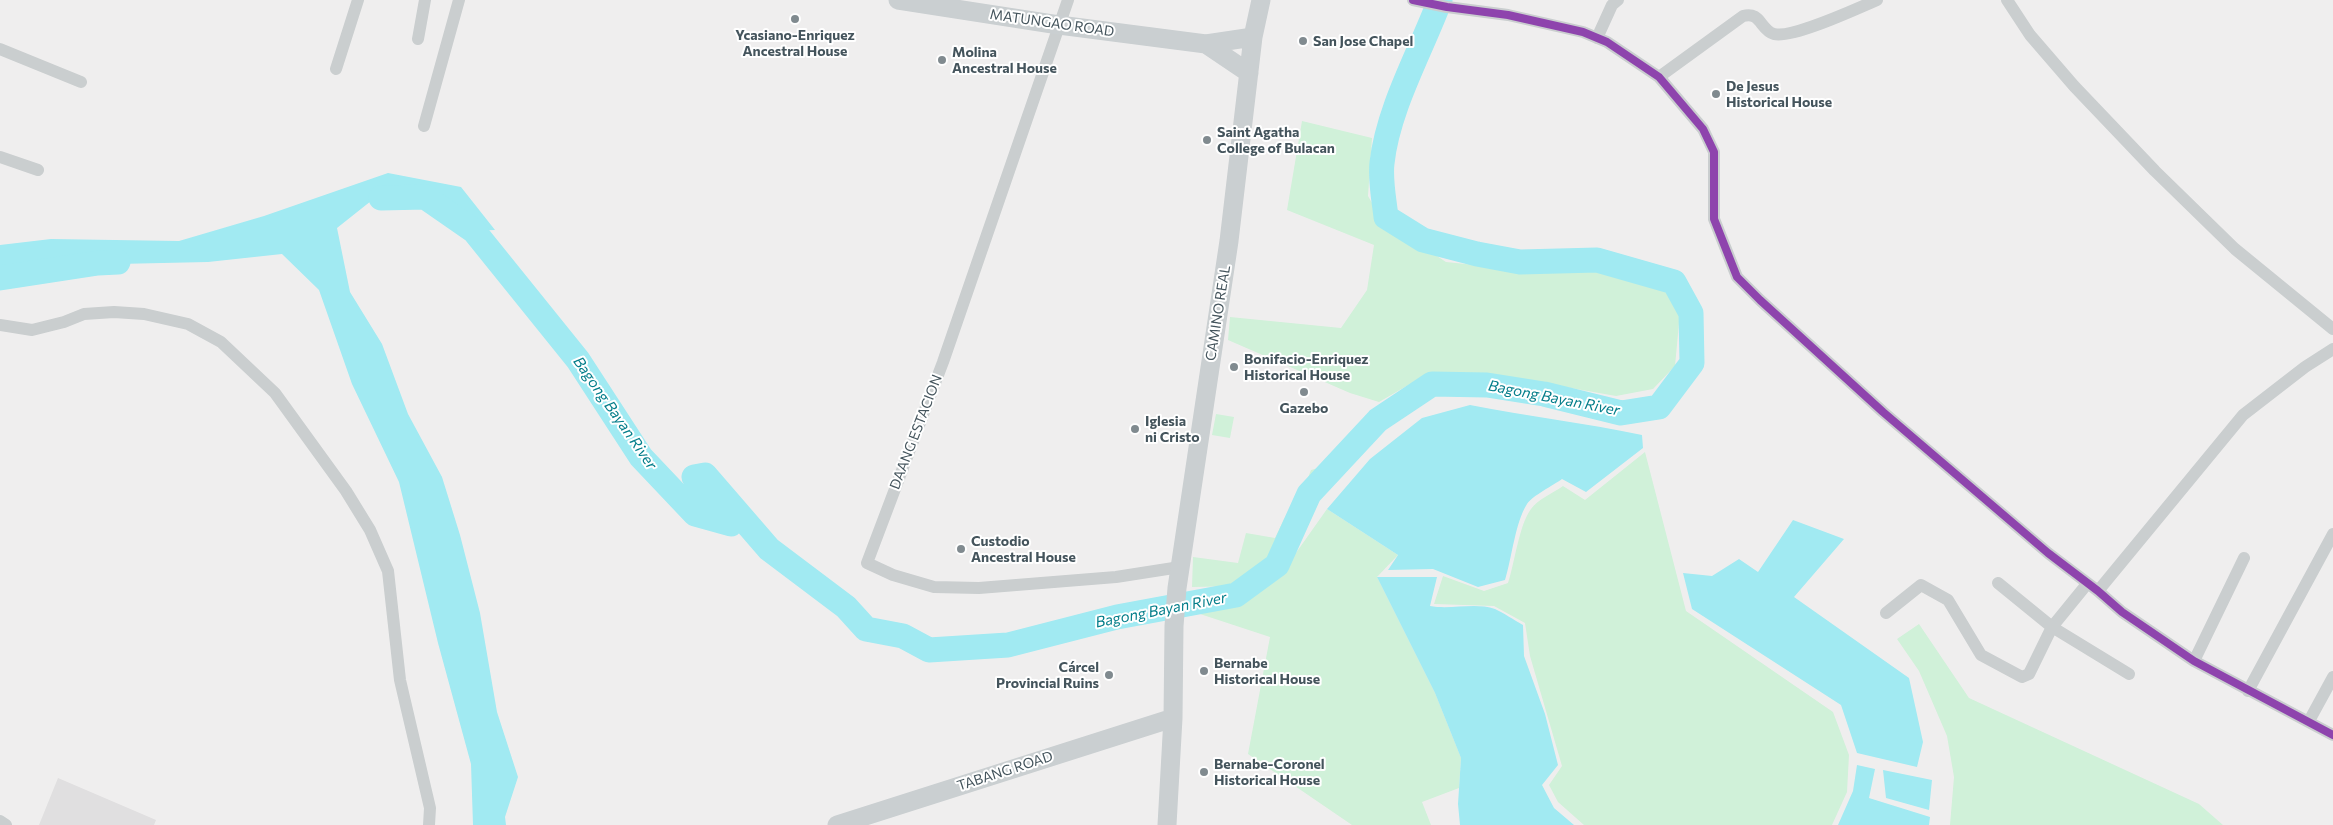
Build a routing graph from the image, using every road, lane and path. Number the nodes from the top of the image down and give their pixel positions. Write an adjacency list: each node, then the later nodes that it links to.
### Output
1 (358, 0): 17 (street)
2 (425, 0): 14 (street)
3 (459, 0): 21 (street)
4 (898, 0): 11 (main road, MATUNGAO ROAD)
5 (1068, 0): 11 (street, DAANG ESTACION)
6 (1261, 0): 12 (main road, CAMINO REAL)
7 (1414, 0): 13 (street)
8 (1618, 0): 13 (street)
9 (1877, 0): 19 (street)
10 (2007, 0): 25 (street)
11 (1059, 26): 15 (main road, MATUNGAO ROAD); 29 (street, DAANG ESTACION)
12 (1253, 37): 15 (main road, MATUNGAO ROAD); 18 (main road, CAMINO REAL)
13 (1597, 38): 19 (street)
14 (418, 39)
15 (1206, 44): 18 (main road, MATUNGAO ROAD)
16 (0, 49): 20 (street)
17 (336, 70)
18 (1249, 73): 29 (main road, CAMINO REAL)
19 (1659, 77): 31 (street)
20 (81, 82)
21 (424, 126)
22 (0, 157): 23 (street)
23 (38, 170)
24 (0, 325): 43 (street)
25 (2333, 329)
26 (2333, 349): 31 (street)
27 (2333, 534): 37 (street)
28 (2244, 558): 34 (street)
29 (1180, 567): 38 (main road, CAMINO REAL)
30 (1998, 583): 33 (street)
31 (2093, 587): 33 (street); 34 (street)
32 (1886, 613): 33 (street)
33 (2052, 627): 35 (street)
34 (2194, 661): 37 (street)
35 (2129, 674)
36 (2333, 677): 39 (street)
37 (2248, 690): 39 (street)
38 (1173, 718): 44 (main road, TABANG ROAD); 45 (main road, CAMINO REAL)
39 (2309, 721): 40 (street)
40 (2333, 735)
41 (0, 821): 42 (street)
42 (6, 825)
43 (429, 825)
44 (837, 825)
45 (1166, 825)

